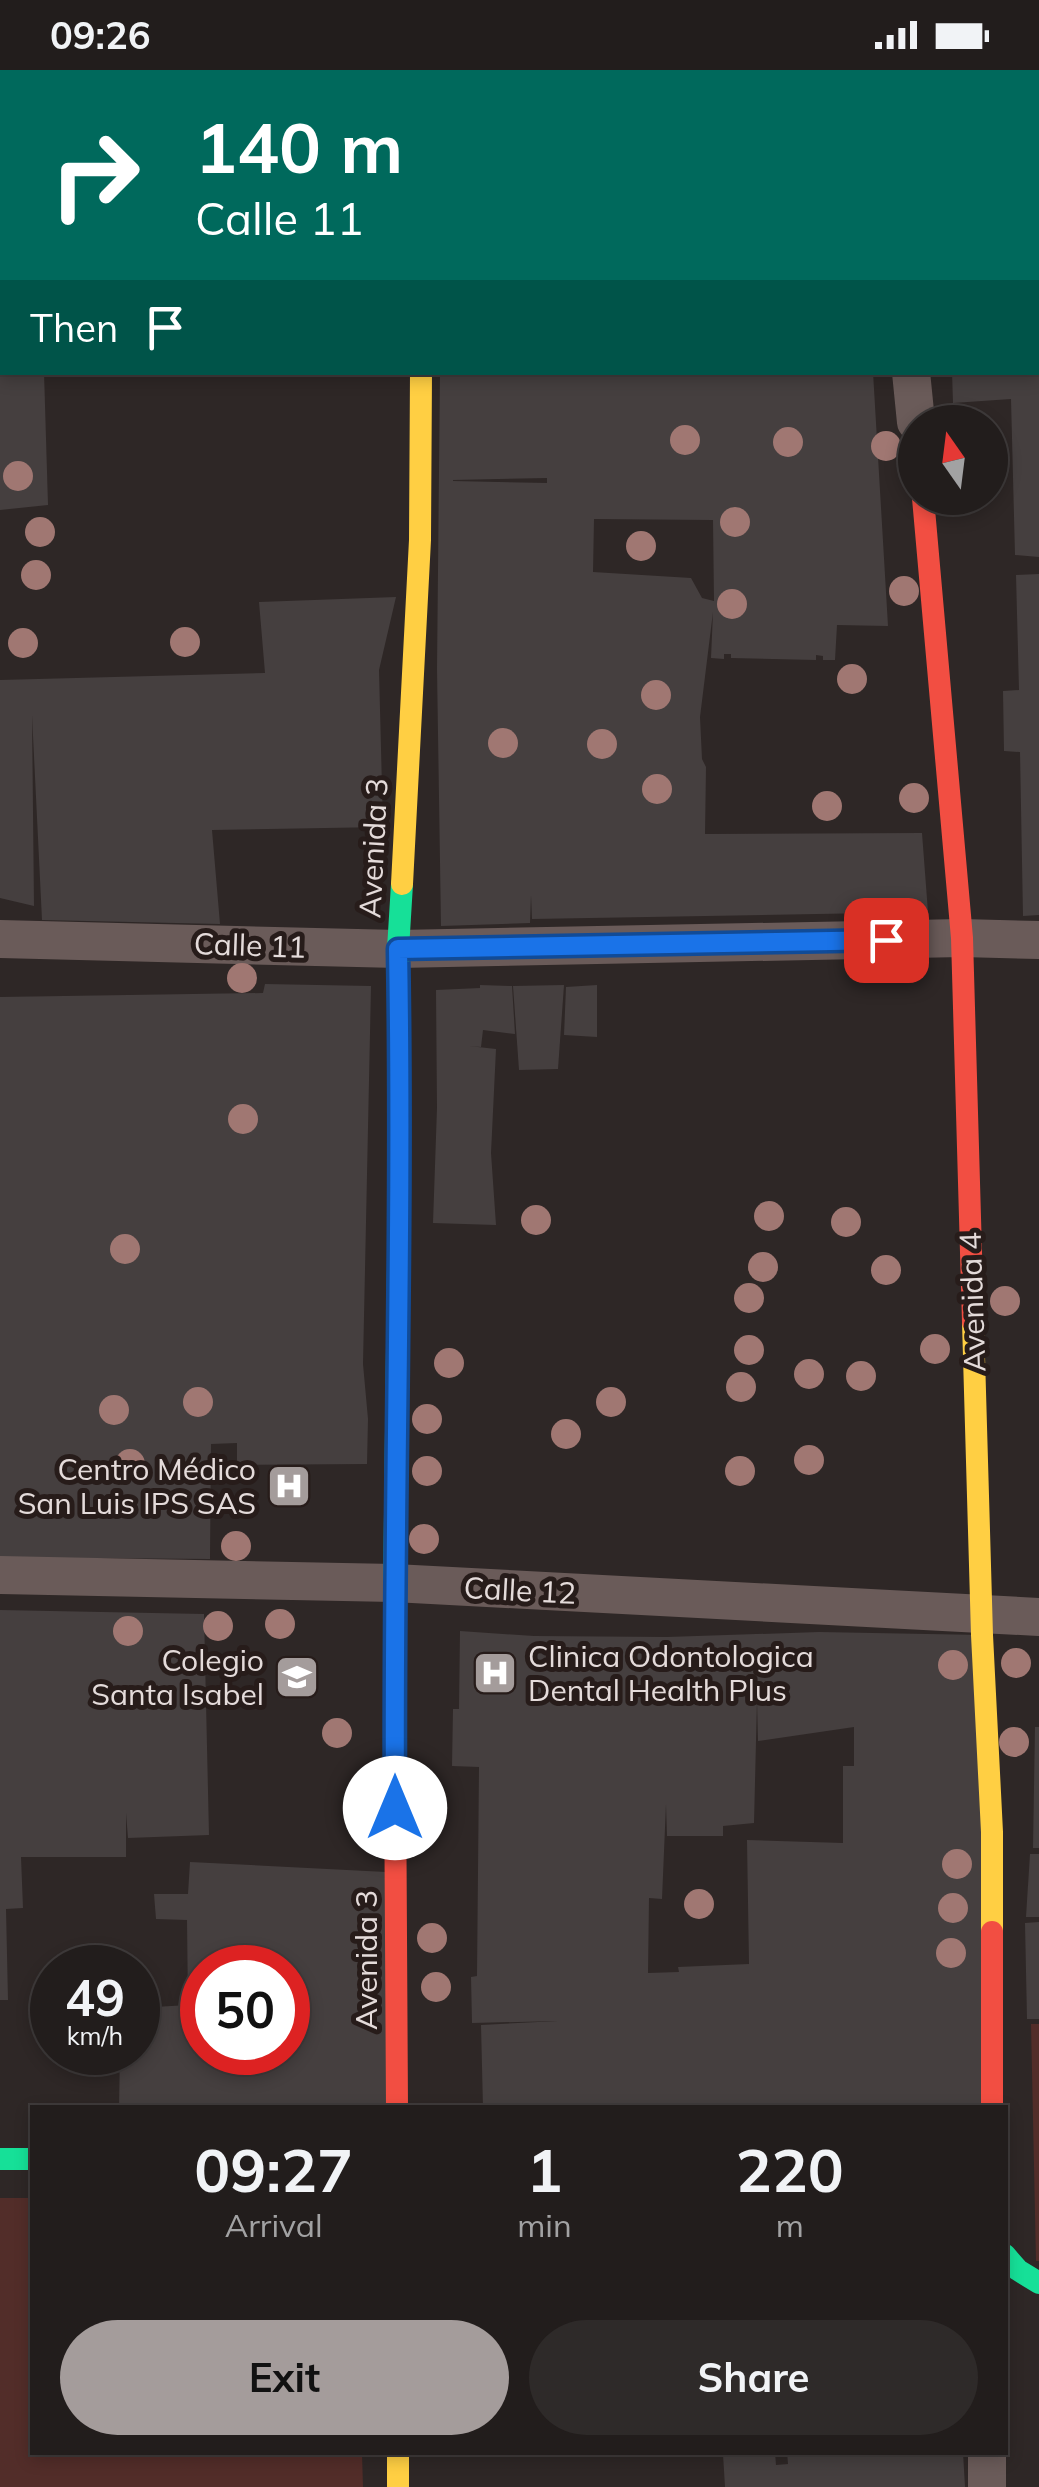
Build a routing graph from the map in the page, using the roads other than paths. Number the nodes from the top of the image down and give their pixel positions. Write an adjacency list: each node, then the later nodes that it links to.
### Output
1 (421, 375): 8 (main road, Avenida 3)
2 (912, 375): 3 (street)
3 (915, 405)
4 (924, 515): 5 (main road, Avenida 4)
5 (962, 938): 7 (street, Calle 11); 8 (street, Calle 11); 11 (main road, Avenida 4)
6 (0, 939): 8 (street, Calle 11)
7 (1039, 940)
8 (398, 949): 10 (main road, Avenida 3)
9 (0, 1575): 10 (street, Calle 12)
10 (394, 1583): 11 (street, Calle 12); 13 (main road, Avenida 3)
11 (983, 1616): 12 (street, Calle 12); 14 (main road, Avenida 4)
12 (1039, 1618)
13 (397, 2105)
14 (992, 2105)
15 (0, 2159): 16 (main road)
16 (30, 2159)
17 (1008, 2258): 18 (main road)
18 (1039, 2284)
19 (398, 2455): 21 (main road)
20 (988, 2455): 22 (street)
21 (398, 2487)
22 (986, 2487)

